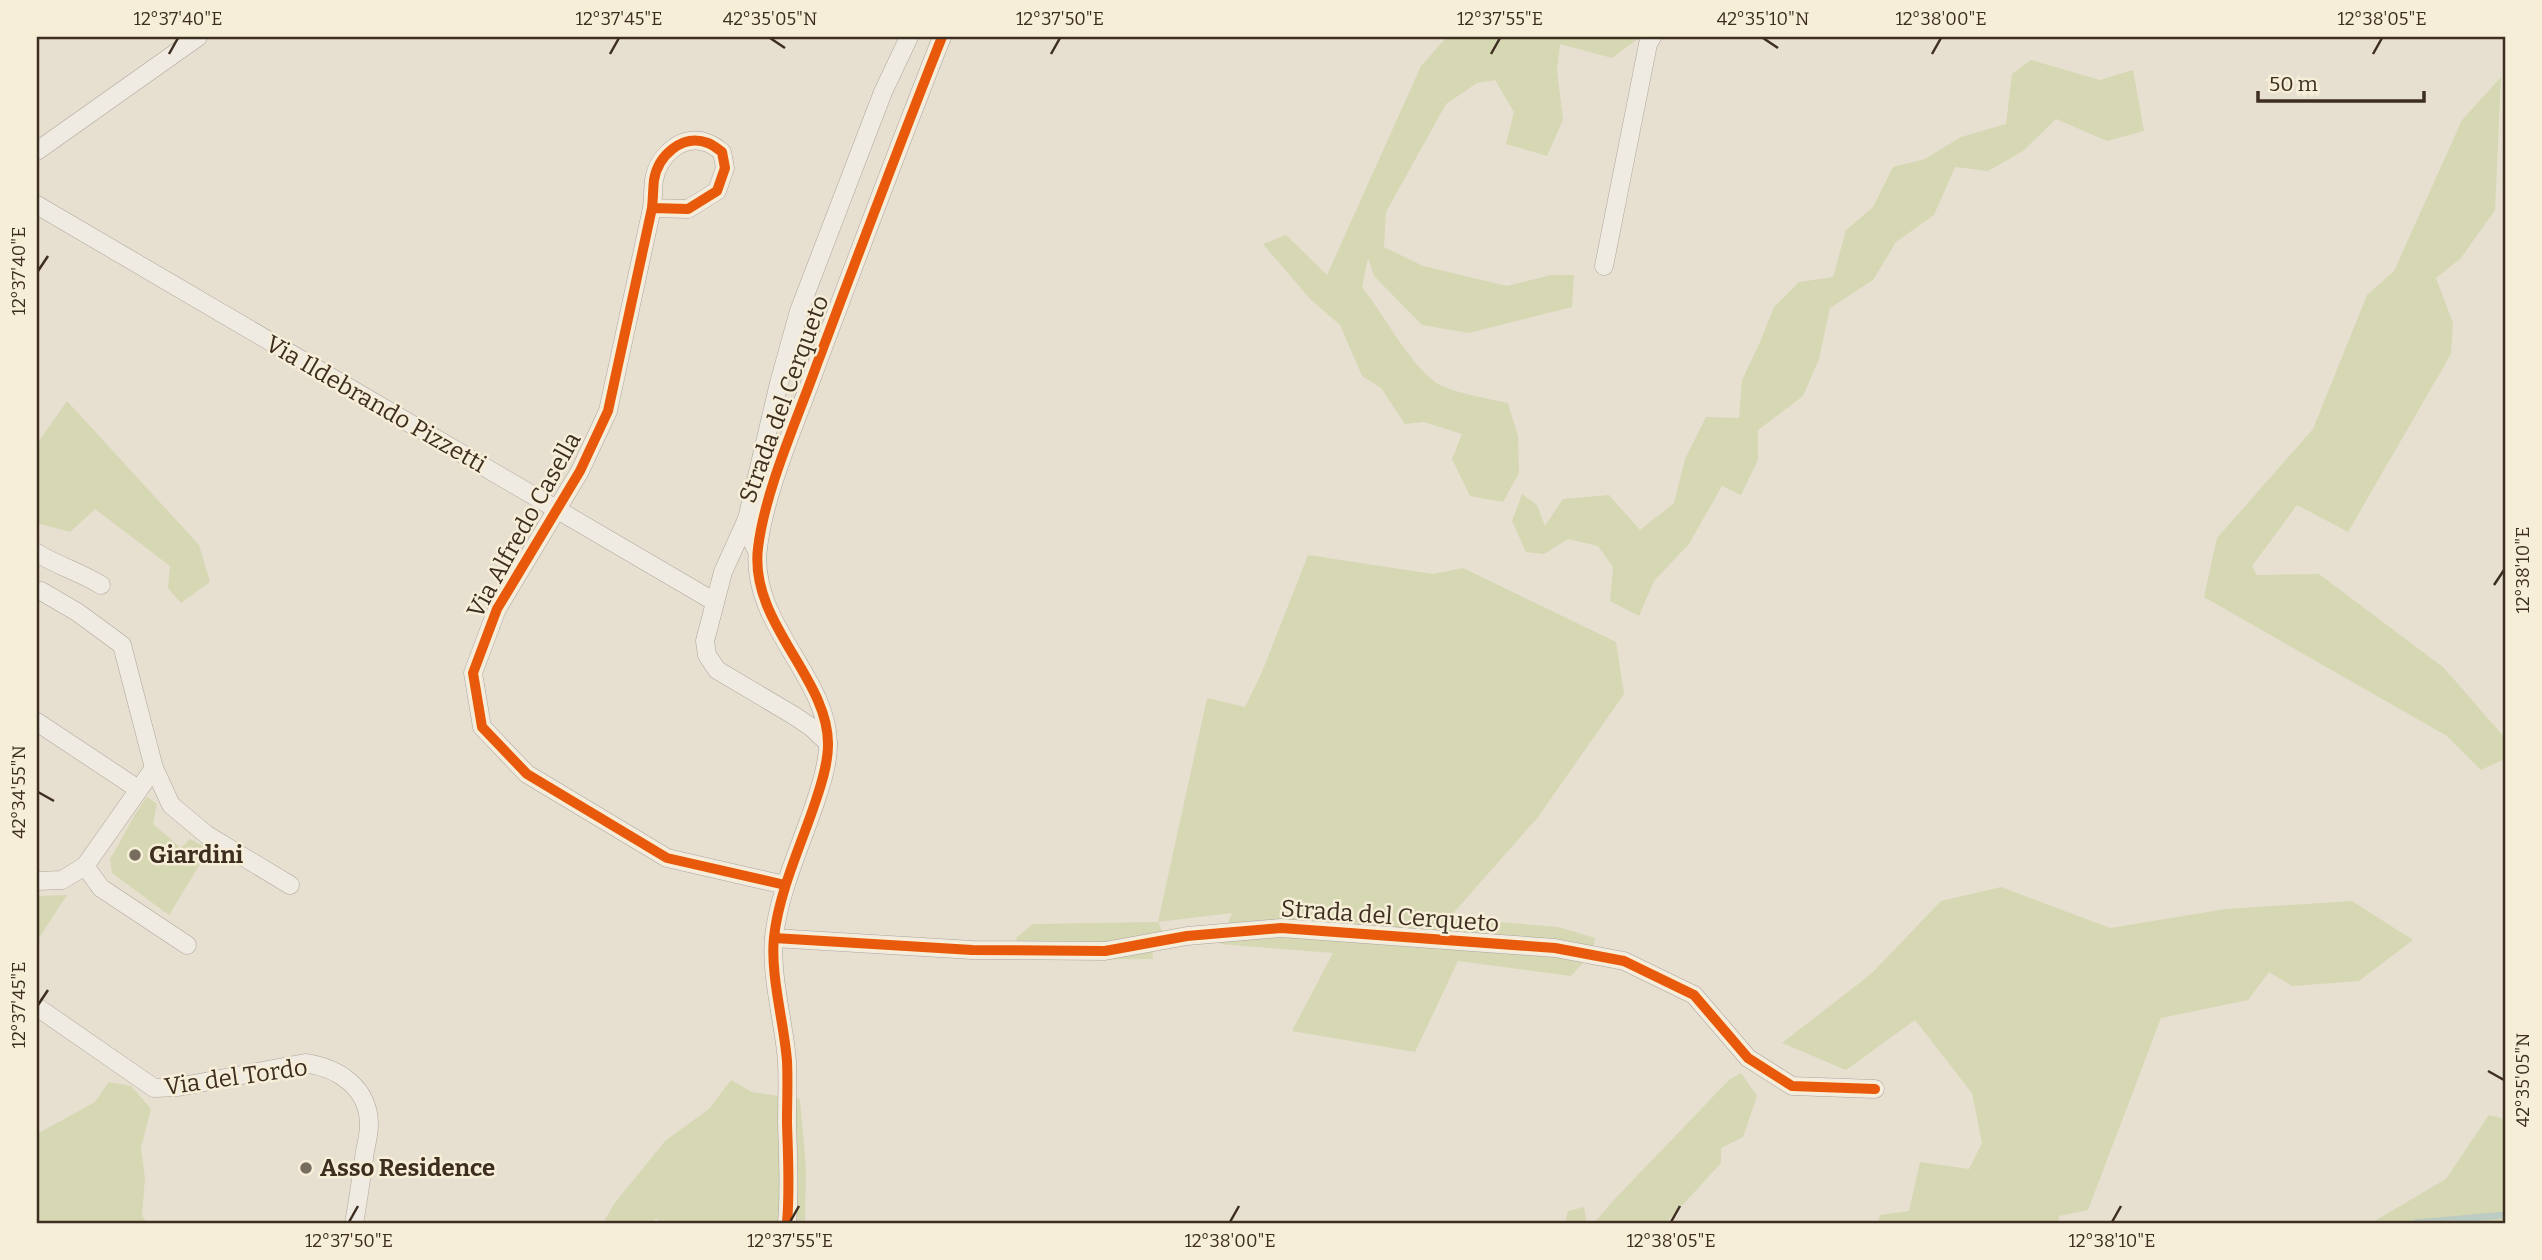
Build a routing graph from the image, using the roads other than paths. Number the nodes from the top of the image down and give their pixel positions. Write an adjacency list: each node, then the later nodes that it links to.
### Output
1 (198, 37): 5 (street)
2 (909, 37): 10 (street, Strada del Cerqueto)
3 (942, 37): 11 (street, Strada del Cerqueto)
4 (1652, 37): 8 (street)
5 (37, 151)
6 (37, 205): 9 (street, Via Ildebrando Pizzetti)
7 (652, 208): 7 (street, Via Alfredo Casella); 9 (street, Via Alfredo Casella)
8 (1604, 266)
9 (557, 510): 15 (street, Via Ildebrando Pizzetti); 23 (street, Via Alfredo Casella)
10 (747, 519): 11 (street, Strada del Cerqueto); 15 (street, Strada del Cerqueto)
11 (757, 552): 17 (street, Strada del Cerqueto)
12 (37, 553): 13 (street)
13 (101, 585)
14 (41, 591): 18 (street)
15 (715, 602): 17 (street, Strada del Cerqueto)
16 (37, 722): 19 (street)
17 (828, 744): 23 (street, Strada del Cerqueto)
18 (154, 768): 19 (street); 22 (street)
19 (138, 789): 20 (street)
20 (85, 866): 21 (street); 25 (street)
21 (37, 881)
22 (290, 885)
23 (785, 885): 24 (street, Strada del Cerqueto)
24 (774, 938): 27 (street, Strada del Cerqueto); 29 (street, Strada del Cerqueto)
25 (187, 945)
26 (37, 1007): 28 (street, Via del Tordo)
27 (1875, 1089)
28 (354, 1223)
29 (788, 1223)

